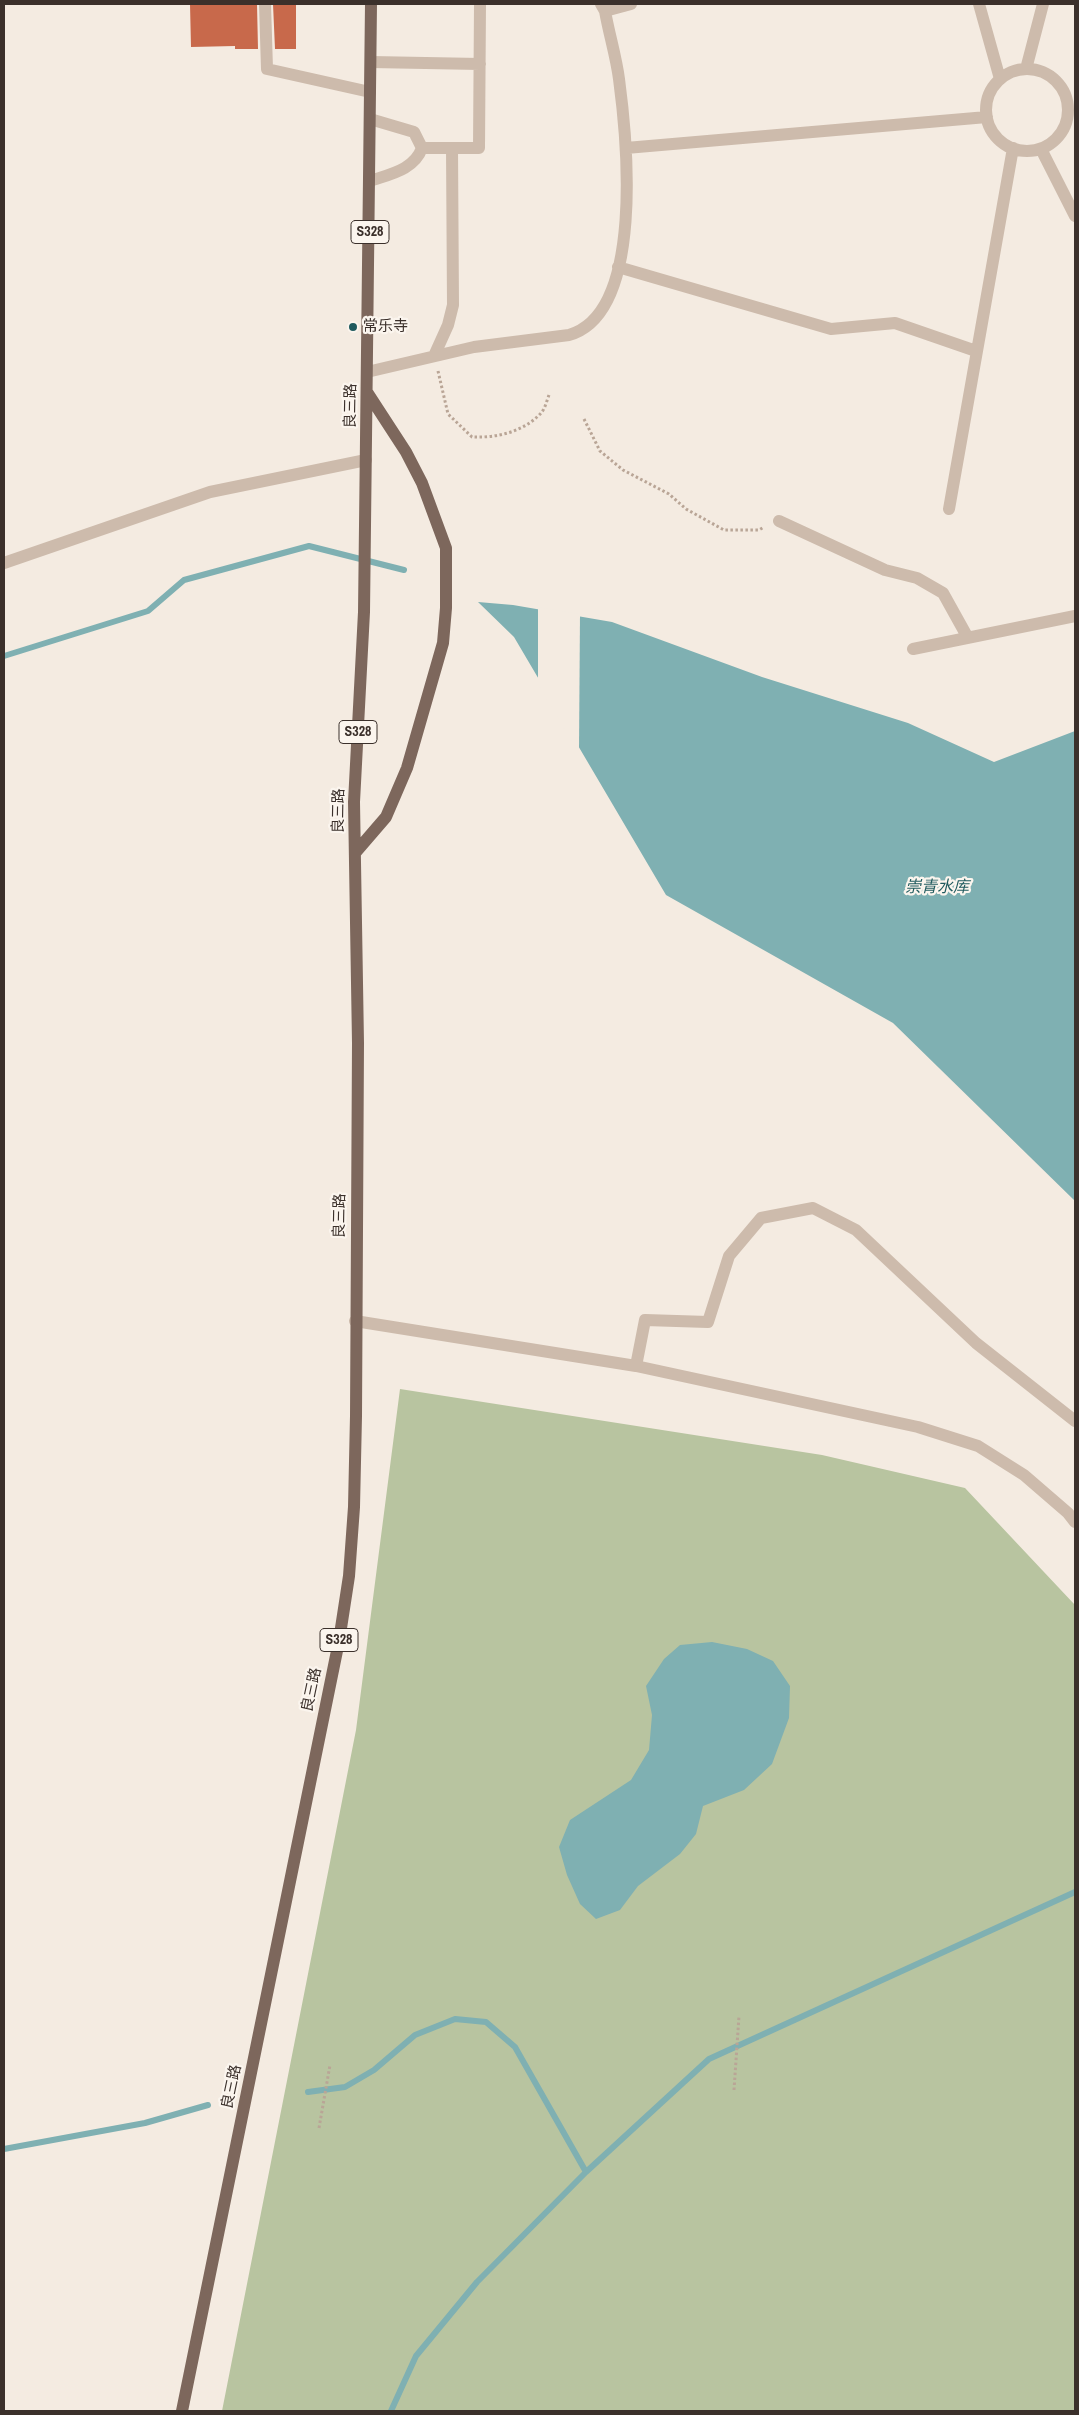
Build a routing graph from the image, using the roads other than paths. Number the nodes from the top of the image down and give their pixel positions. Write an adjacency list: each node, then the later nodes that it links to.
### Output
1 (265, 4): 12 (street)
2 (371, 4): 8 (main road, 良三路 / S328)
3 (480, 4): 9 (street)
4 (631, 4): 7 (street)
5 (979, 4): 11 (street)
6 (1043, 4): 10 (street)
7 (603, 8): 18 (street)
8 (371, 62): 9 (street); 12 (main road, 良三路 / S328)
9 (480, 64): 17 (street)
10 (1026, 69): 11 (street); 13 (street)
11 (1000, 79): 14 (street)
12 (370, 92): 15 (main road, 良三路 / S328)
13 (1072, 108): 20 (street)
14 (987, 117): 18 (street); 19 (street)
15 (370, 119): 16 (street); 21 (main road, 良三路 / S328)
16 (422, 148): 17 (street); 21 (street)
17 (452, 148): 25 (street)
18 (626, 148): 23 (street)
19 (1013, 148): 20 (street); 24 (street)
20 (1041, 149): 22 (street)
21 (370, 182): 26 (main road, 良三路 / S328)
22 (1075, 216)
23 (618, 267): 24 (street); 25 (street)
24 (976, 351): 29 (street)
25 (434, 356): 26 (street)
26 (368, 372): 27 (main road, 良三路 / S328)
27 (367, 392): 28 (main road, 良三路 / S328); 35 (main road)
28 (366, 460): 31 (street); 35 (main road, 良三路 / S328)
29 (949, 509)
30 (779, 522): 33 (street)
31 (4, 563)
32 (1075, 616): 33 (street)
33 (968, 638): 34 (street)
34 (913, 650)
35 (355, 853): 36 (main road, 良三路 / S328)
36 (355, 1321): 37 (street); 40 (main road, 良三路 / S328)
37 (636, 1366): 38 (street); 39 (street)
38 (1075, 1421)
39 (1075, 1522)
40 (182, 2411)

